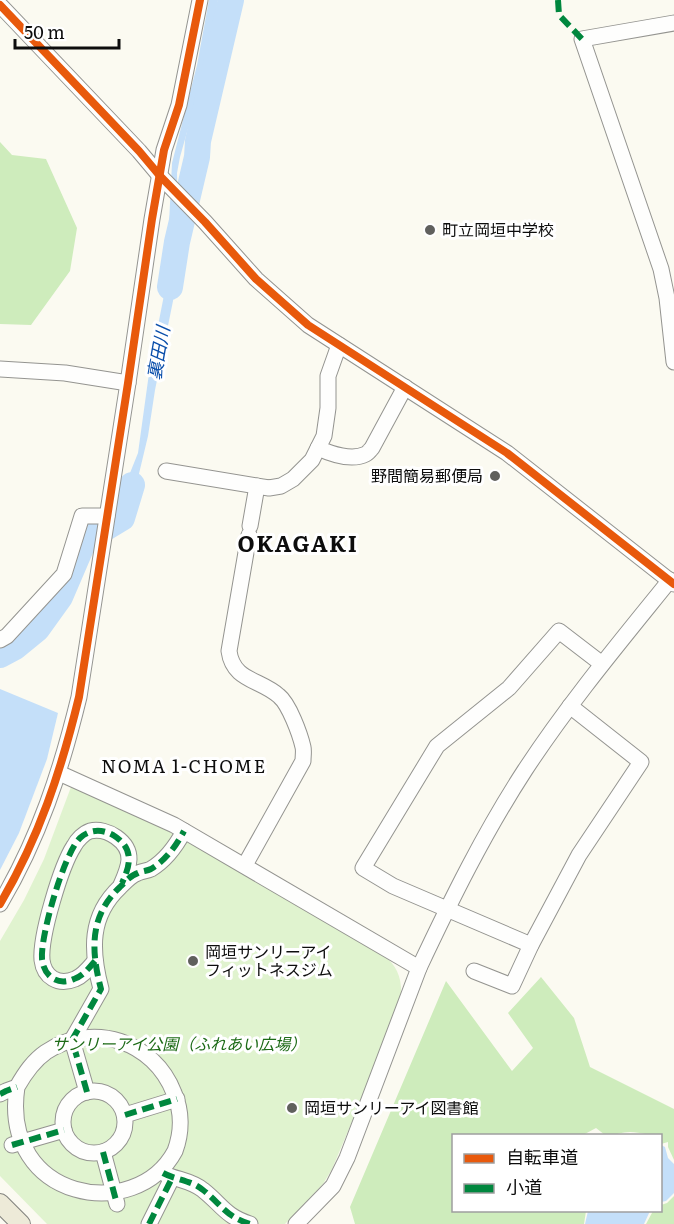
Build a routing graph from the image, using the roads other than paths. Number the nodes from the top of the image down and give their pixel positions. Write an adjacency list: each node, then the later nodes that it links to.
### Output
1 (200, 0): 4 (street)
2 (0, 5): 4 (street)
3 (674, 23): 6 (street)
4 (159, 176): 5 (street); 8 (street)
5 (339, 345): 9 (street); 10 (street)
6 (674, 362)
7 (0, 369): 8 (street)
8 (128, 383): 13 (street)
9 (405, 387): 10 (street); 14 (street)
10 (318, 448): 12 (street)
11 (166, 471): 12 (street)
12 (256, 486): 20 (street)
13 (107, 516): 15 (street); 18 (street)
14 (672, 582): 16 (street)
15 (0, 640)
16 (602, 664): 17 (street); 23 (street)
17 (570, 706): 23 (street); 24 (street)
18 (59, 773): 19 (street); 22 (street)
19 (184, 831): 20 (street); 21 (street)
20 (244, 865): 26 (street)
21 (120, 887): 25 (street); 25 (street)
22 (0, 904)
23 (447, 909): 24 (street); 26 (street)
24 (531, 945): 27 (street)
25 (95, 961): 28 (street)
26 (420, 968): 45 (street)
27 (474, 971)
28 (72, 1040): 29 (street); 30 (street); 32 (street)
29 (17, 1087): 31 (street); 35 (street)
30 (87, 1092): 33 (street); 34 (street)
31 (0, 1094)
32 (177, 1100): 33 (street); 37 (street)
33 (125, 1115): 36 (street)
34 (64, 1130): 35 (street); 36 (street)
35 (12, 1145): 38 (street)
36 (103, 1152): 40 (street)
37 (167, 1175): 40 (street); 43 (street); 44 (street)
38 (41, 1188)
39 (0, 1203): 42 (main road)
40 (117, 1204): 41 (street)
41 (97, 1207)
42 (21, 1224)
43 (149, 1224)
44 (250, 1224)
45 (296, 1224)

